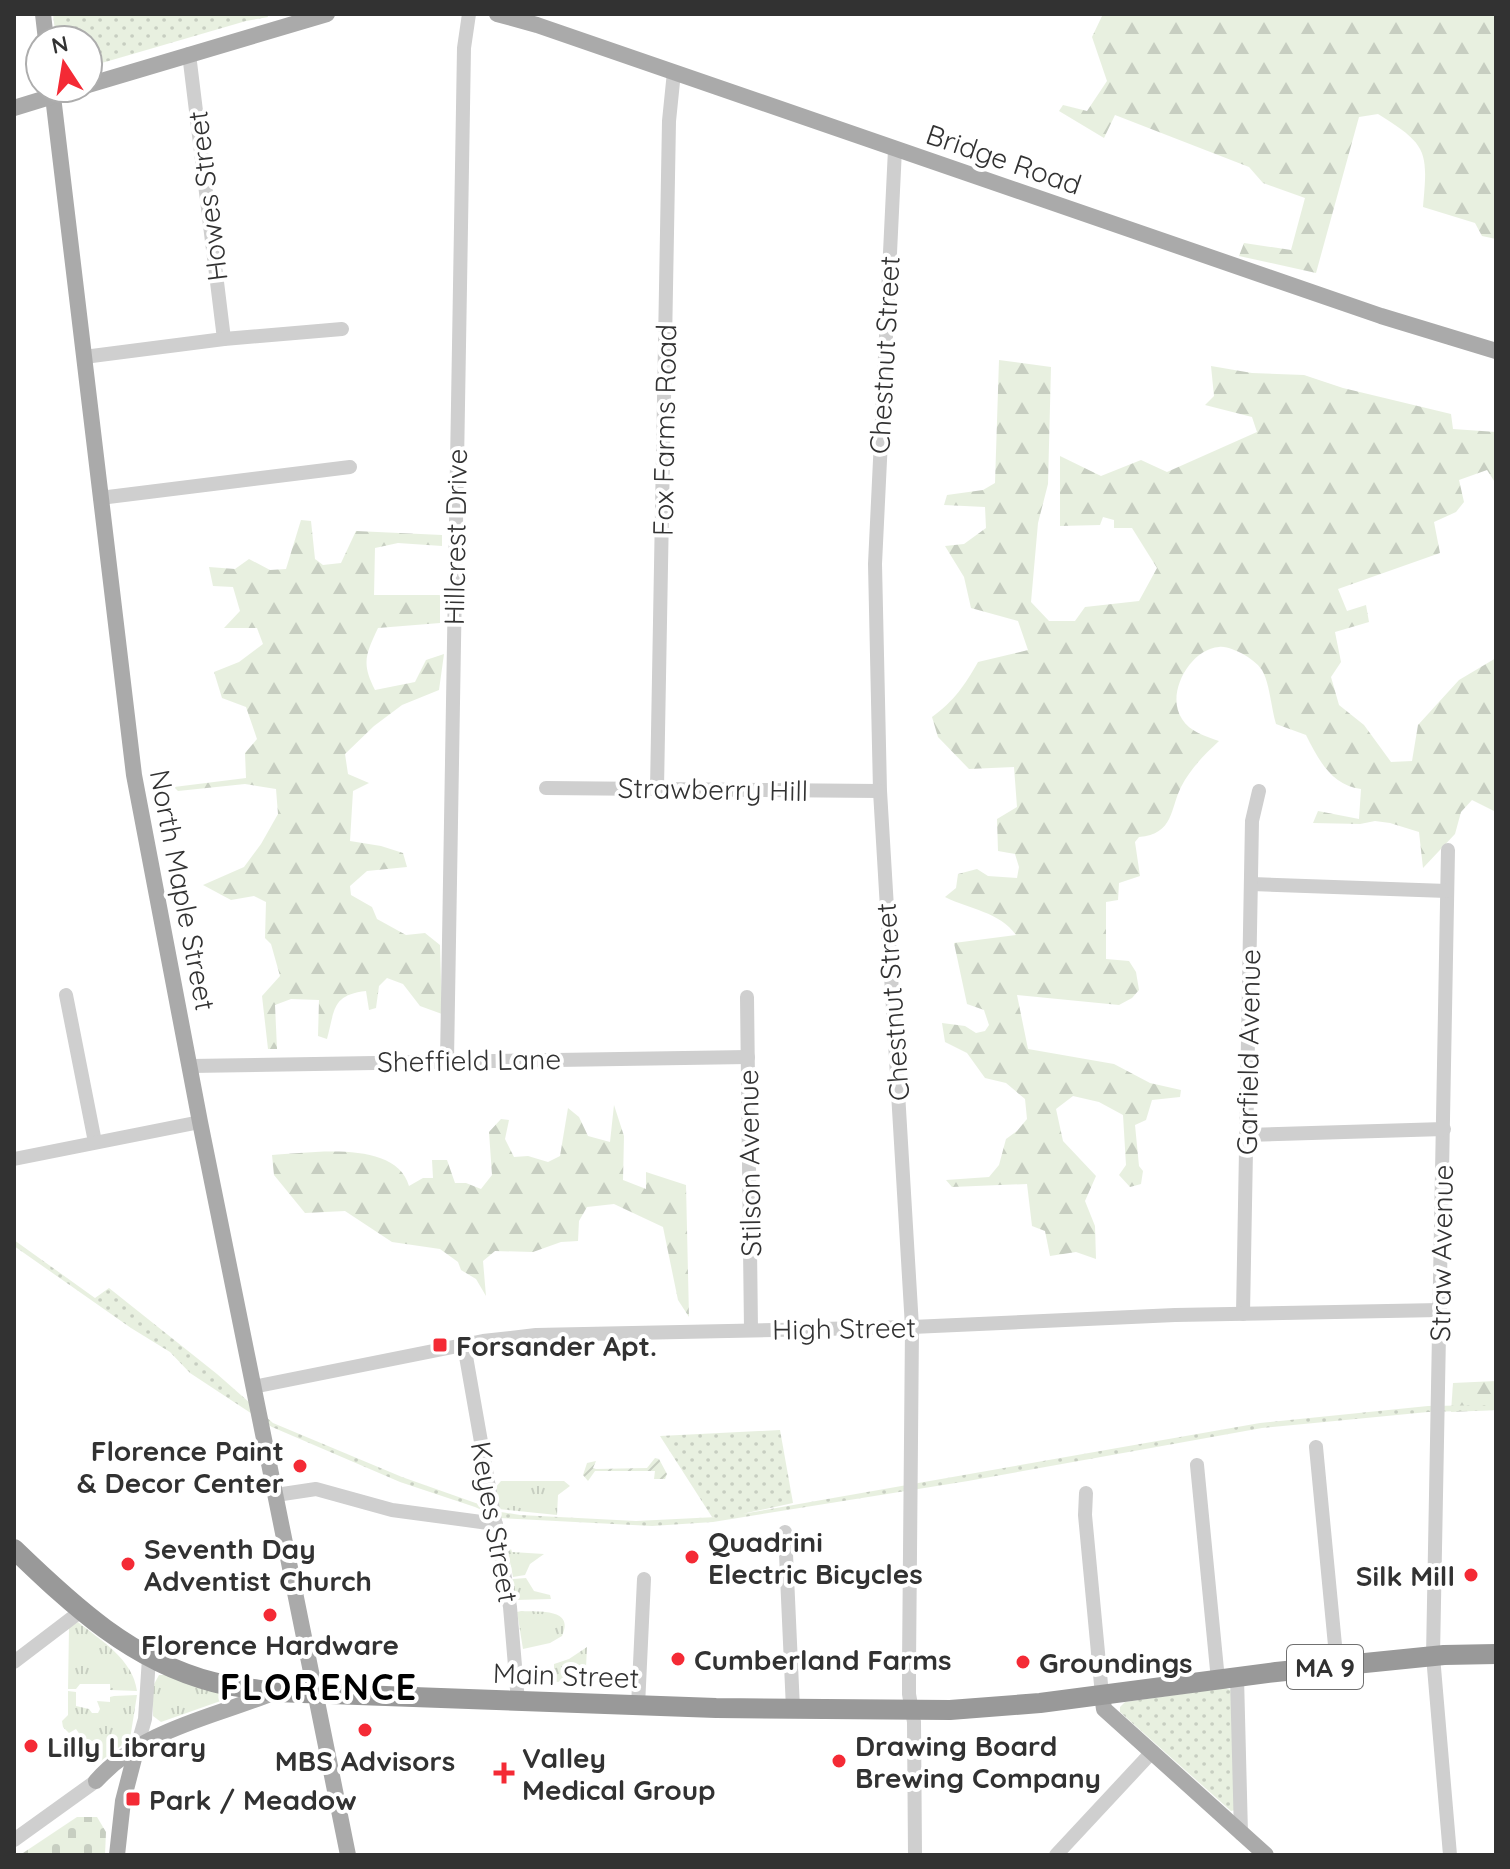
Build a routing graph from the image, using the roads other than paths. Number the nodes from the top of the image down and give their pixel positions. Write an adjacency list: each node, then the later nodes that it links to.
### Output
1 (327, 14): 5 (main road)
2 (469, 14): 26 (street, Hillcrest Drive)
3 (497, 14): 4 (main road, Bridge Road)
4 (538, 19): 6 (main road, Bridge Road)
5 (189, 54): 7 (main road); 11 (street, Howes Street)
6 (674, 72): 9 (main road, Bridge Road); 17 (street, Fox Farms Road)
7 (104, 80)
8 (53, 104): 13 (main road, North Maple Street)
9 (895, 149): 12 (main road, Bridge Road); 18 (street, Chestnut Street)
10 (342, 329): 11 (street)
11 (224, 339): 13 (street)
12 (1496, 351)
13 (84, 357): 15 (main road, North Maple Street)
14 (350, 467): 15 (street)
15 (100, 498): 27 (main road, North Maple Street)
16 (546, 788): 17 (street, Strawberry Hill)
17 (657, 789): 18 (street, Strawberry Hill)
18 (880, 791): 35 (street, Chestnut Street)
19 (1259, 791): 21 (street, Garfield Avenue)
20 (1448, 850): 22 (street, Straw Avenue)
21 (1252, 884): 22 (street); 30 (street, Garfield Avenue)
22 (1447, 891): 29 (street, Straw Avenue)
23 (66, 995): 31 (street)
24 (747, 997): 25 (street, Stilson Avenue)
25 (748, 1057): 26 (street, Sheffield Lane); 36 (street, Stilson Avenue)
26 (447, 1060): 27 (street, Sheffield Lane)
27 (190, 1066): 28 (main road, North Maple Street)
28 (200, 1122): 31 (street); 38 (main road, North Maple Street)
29 (1444, 1129): 30 (street); 33 (street, Straw Avenue)
30 (1246, 1135): 34 (street, Garfield Avenue)
31 (95, 1142): 32 (street)
32 (14, 1159)
33 (1440, 1310): 34 (street, High Street); 49 (street, Straw Avenue)
34 (1243, 1314): 35 (street, High Street)
35 (912, 1327): 36 (street, High Street); 60 (street, Chestnut Street)
36 (751, 1330): 37 (street, High Street)
37 (464, 1345): 38 (street, High Street); 43 (street, Keyes Street)
38 (253, 1387): 42 (main road, North Maple Street)
39 (1316, 1447): 52 (street)
40 (1197, 1465): 53 (street)
41 (1086, 1493): 56 (street)
42 (276, 1495): 43 (street); 55 (main road, North Maple Street)
43 (496, 1524): 57 (street, Keyes Street)
44 (785, 1532): 59 (street)
45 (14, 1549): 47 (highway, MA 9)
46 (644, 1579): 58 (street)
47 (81, 1611): 50 (highway, MA 9); 51 (street)
48 (1496, 1654): 49 (highway, MA 9)
49 (1433, 1656): 52 (highway, MA 9); 72 (street, Straw Avenue)
50 (149, 1658): 54 (highway, MA 9); 61 (street)
51 (14, 1662)
52 (1337, 1666): 53 (highway, MA 9)
53 (1228, 1679): 56 (highway, MA 9); 65 (street)
54 (275, 1692): 55 (highway, MA 9); 61 (main road)
55 (316, 1694): 57 (highway, Main Street / MA 9); 68 (main road, North Maple Street)
56 (1102, 1695): 60 (highway, Main Street / MA 9); 62 (main road)
57 (518, 1701): 58 (highway, Main Street / MA 9)
58 (638, 1706): 59 (highway, Main Street / MA 9)
59 (793, 1709): 60 (highway, Main Street / MA 9)
60 (913, 1710): 69 (street, Chestnut Street)
61 (137, 1747): 63 (main road); 64 (main road)
62 (1152, 1752): 65 (main road); 70 (street)
63 (128, 1779): 64 (main road); 67 (main road)
64 (96, 1781): 66 (street)
65 (1241, 1834): 71 (main road)
66 (14, 1840)
67 (117, 1855)
68 (348, 1855)
69 (915, 1855)
70 (1056, 1855)
71 (1266, 1855)
72 (1450, 1855)

